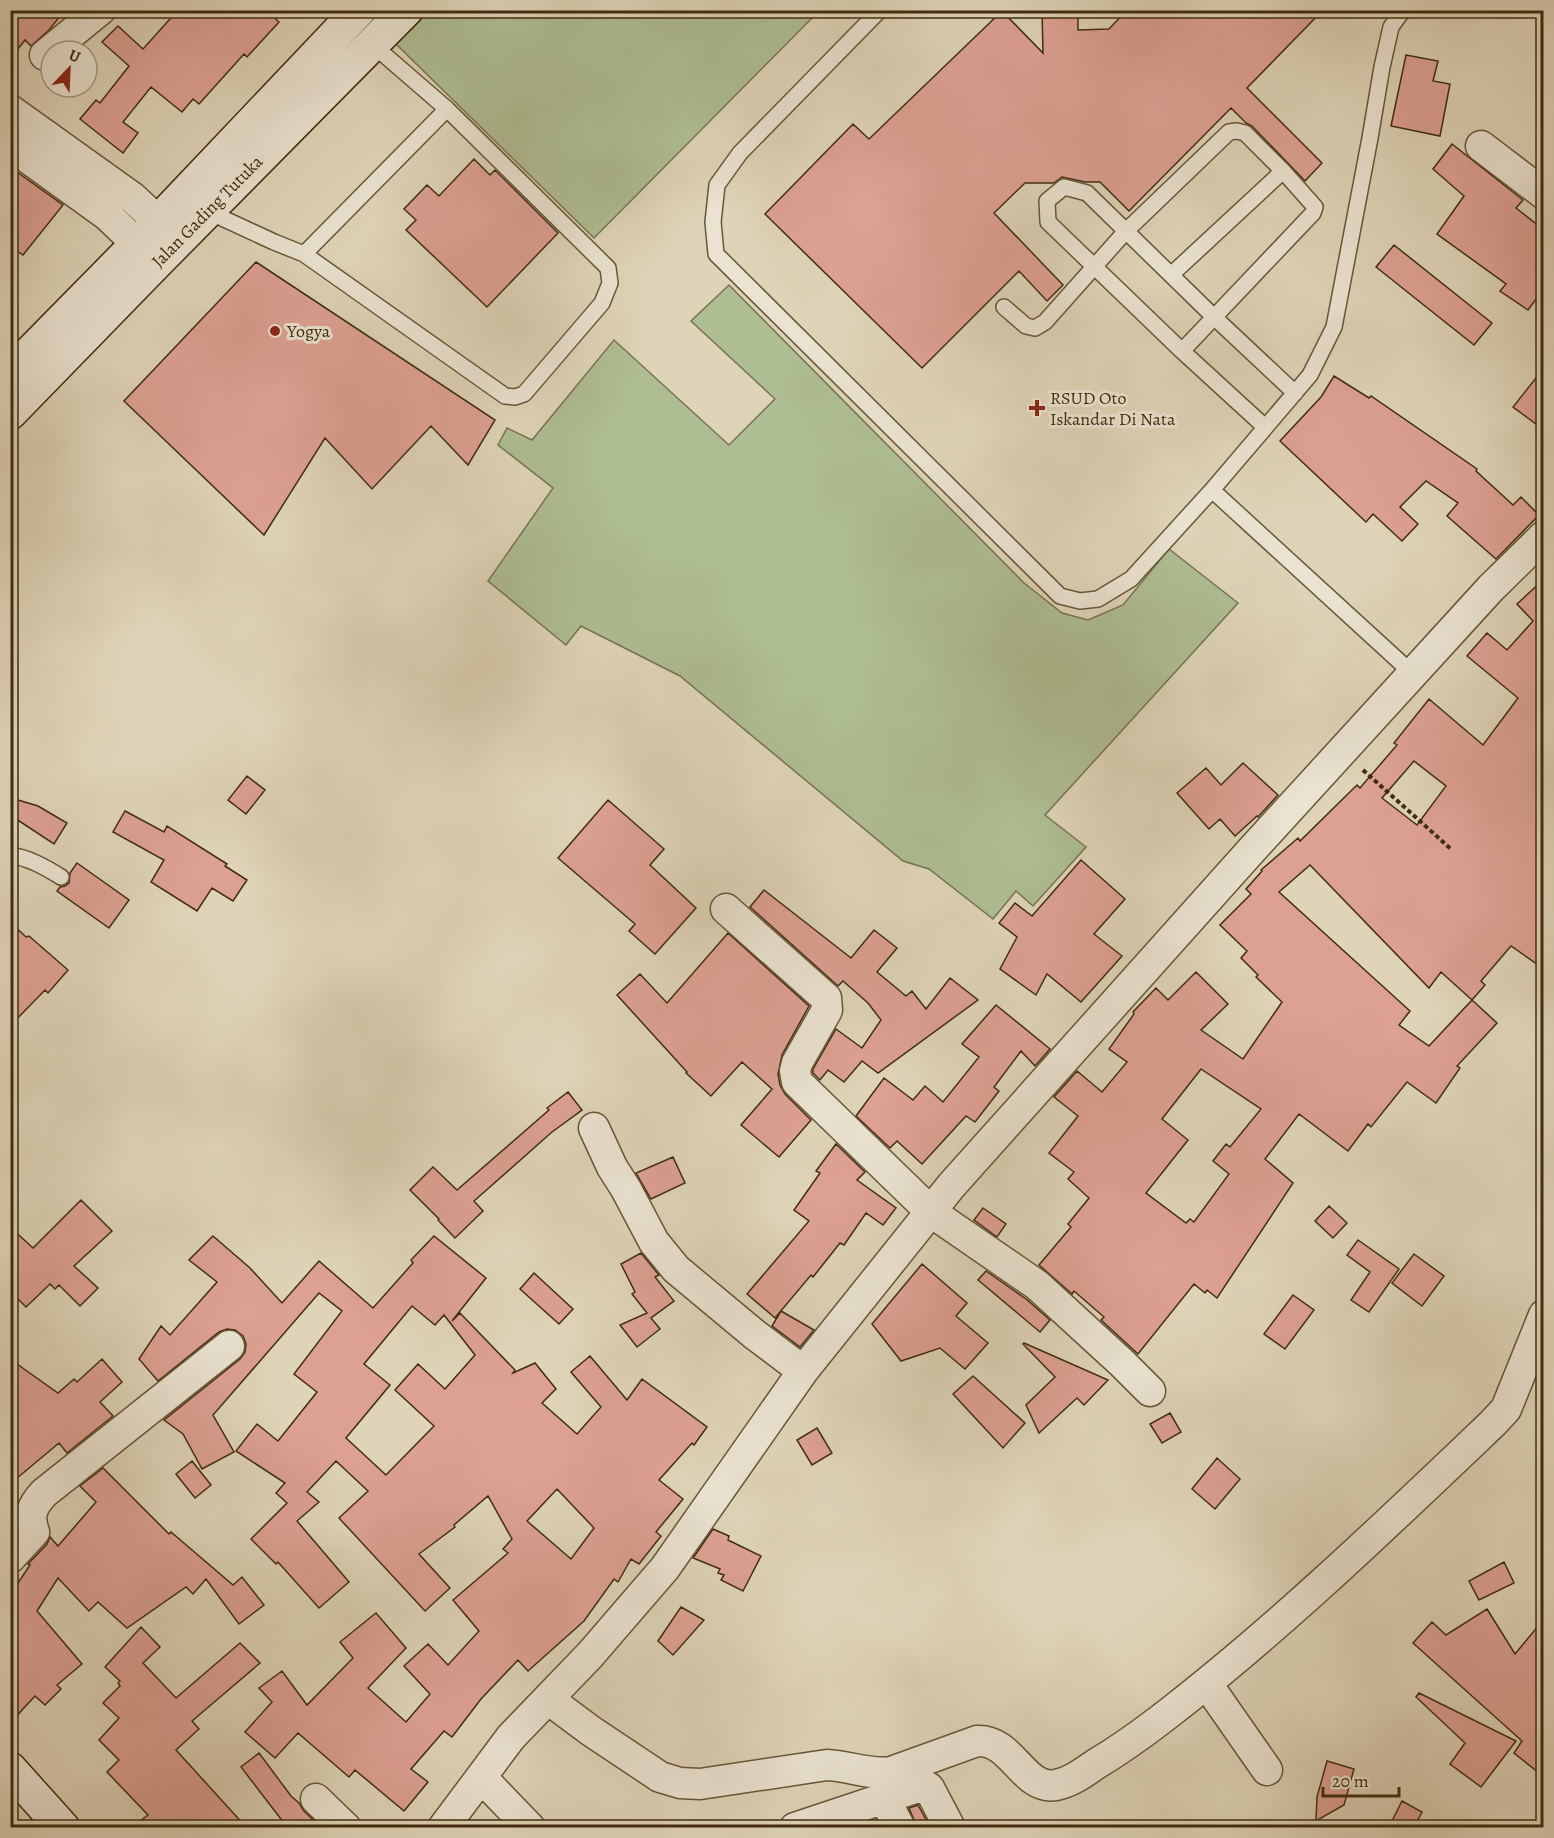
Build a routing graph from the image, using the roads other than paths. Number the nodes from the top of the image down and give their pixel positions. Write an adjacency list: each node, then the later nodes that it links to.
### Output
1 (100, 10): 6 (street)
2 (359, 10): 16 (main road, Jalan Gading Tutuka)
3 (406, 10): 7 (main road, Jalan Gading Tutuka)
4 (880, 10): 27 (lane)
5 (1402, 10): 24 (lane)
6 (65, 39)
7 (373, 45): 8 (lane); 14 (main road, Jalan Gading Tutuka)
8 (447, 109): 17 (lane); 17 (lane)
9 (10, 110): 16 (street)
10 (10, 145): 16 (street)
11 (1481, 146): 13 (street)
12 (1282, 171): 15 (lane); 19 (lane); 21 (lane)
13 (1544, 194)
14 (207, 211): 16 (main road, Jalan Gading Tutuka); 17 (lane)
15 (1126, 231): 18 (lane); 18 (lane); 19 (lane)
16 (158, 242): 23 (main road, Jalan Gading Tutuka); 25 (main road, Jalan Gading Tutuka)
17 (304, 254)
18 (1094, 267): 20 (lane); 22 (lane)
19 (1172, 274): 21 (lane)
20 (1004, 307)
21 (1214, 317): 22 (lane); 24 (lane)
22 (1182, 351): 26 (lane)
23 (10, 373)
24 (1295, 393): 26 (lane)
25 (10, 413)
26 (1265, 427): 27 (lane)
27 (1212, 490): 29 (lane)
28 (1544, 536): 29 (street)
29 (1413, 674): 34 (street)
30 (10, 855): 31 (lane)
31 (61, 878)
32 (726, 909): 34 (street)
33 (594, 1128): 37 (street)
34 (931, 1212): 37 (street); 38 (street)
35 (1544, 1315): 40 (street)
36 (229, 1346): 39 (street)
37 (803, 1371): 41 (street)
38 (1150, 1391)
39 (10, 1558)
40 (1207, 1684): 41 (street); 42 (street)
41 (548, 1699): 43 (street)
42 (1267, 1770)
43 (481, 1777): 49 (street); 50 (street)
44 (18, 1782): 47 (main road)
45 (884, 1798): 51 (street); 52 (street); 53 (street)
46 (316, 1799): 48 (street)
47 (63, 1827)
48 (346, 1827)
49 (443, 1827)
50 (530, 1827)
51 (795, 1827)
52 (900, 1827)
53 (951, 1827)

